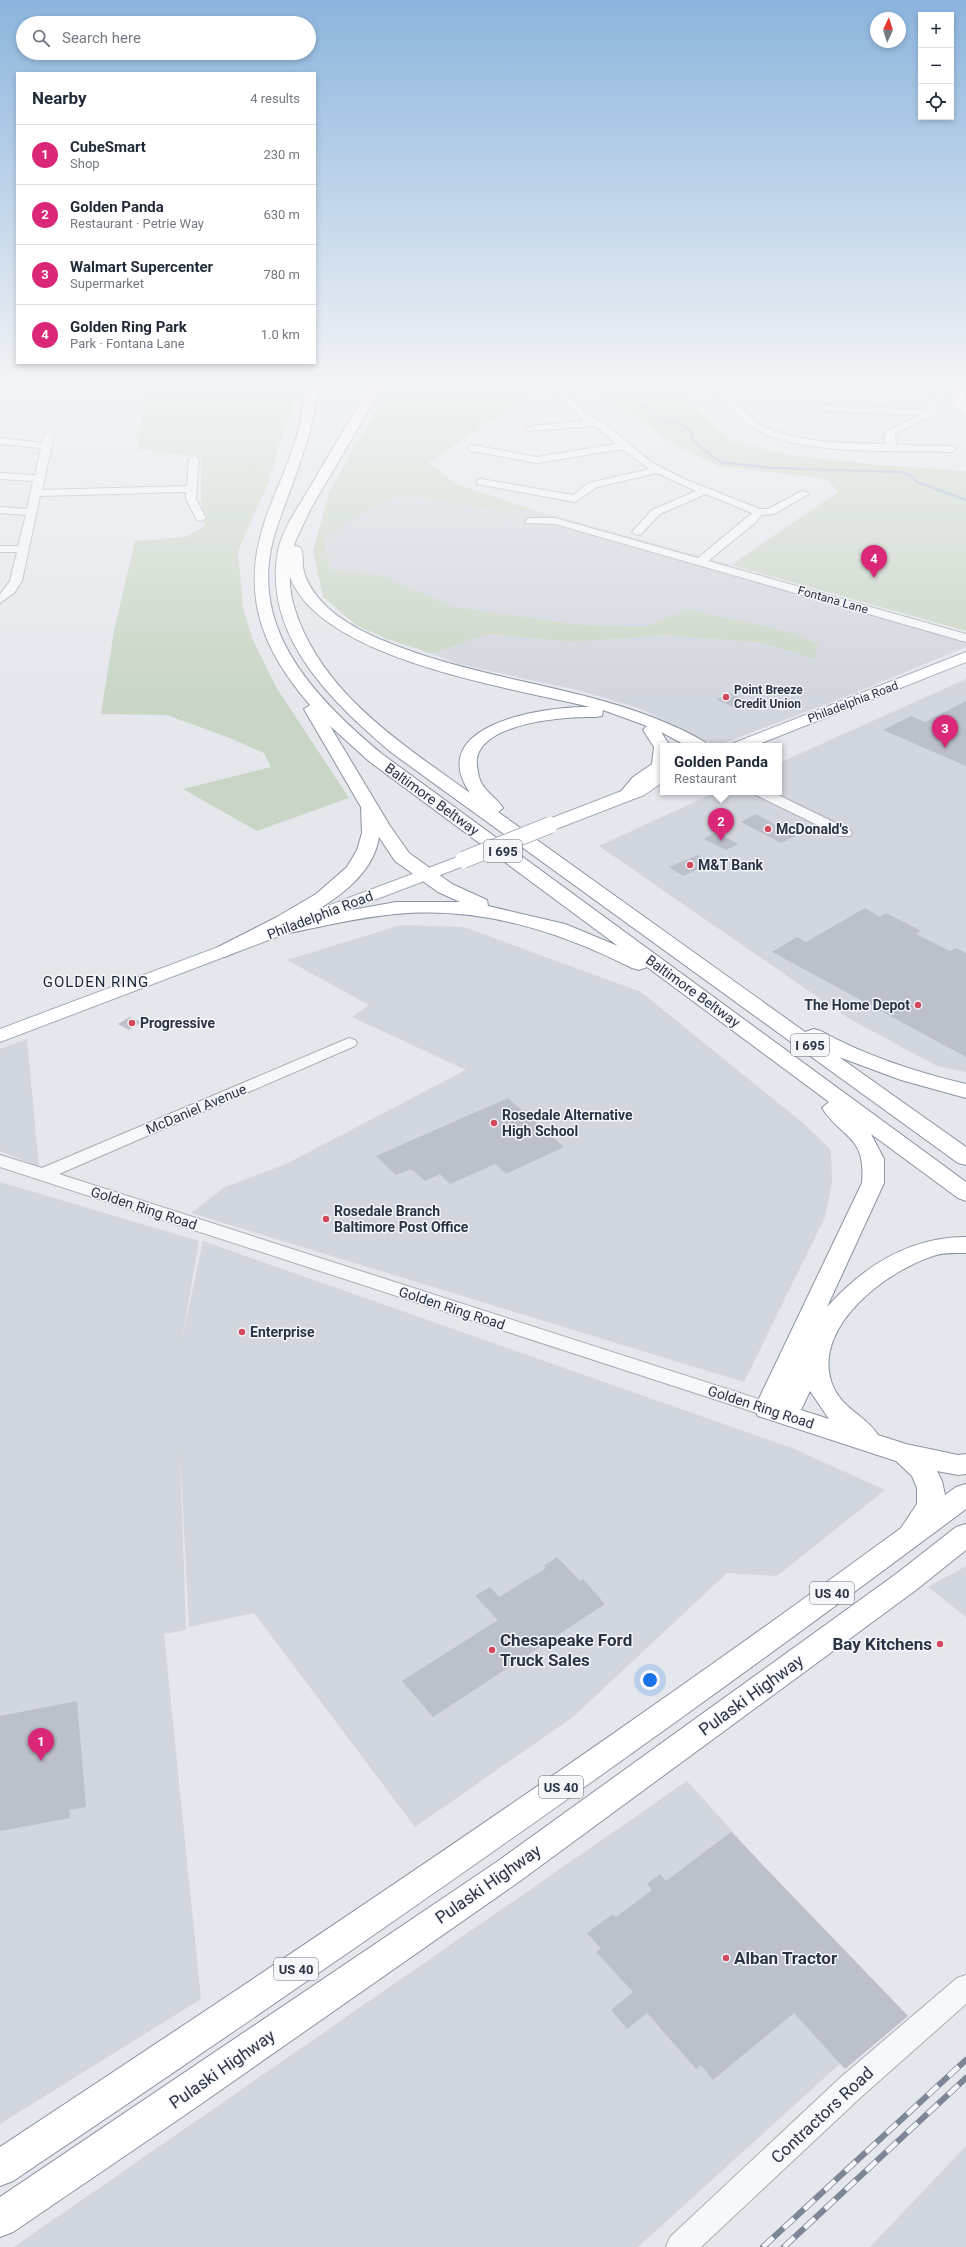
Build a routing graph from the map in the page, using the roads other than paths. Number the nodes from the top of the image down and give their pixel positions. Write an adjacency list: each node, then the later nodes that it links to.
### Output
1 (37, 487): 9 (street)
2 (286, 487): 25 (highway, Baltimore Beltway / I 695)
3 (317, 487): 11 (highway, Baltimore Beltway / I 695)
4 (510, 487): 5 (street)
5 (590, 487)
6 (695, 487): 8 (street)
7 (190, 489): 9 (street); 15 (street)
8 (704, 491): 14 (street); 17 (street)
9 (35, 493): 13 (street)
10 (804, 494): 14 (street)
11 (308, 502): 28 (highway); 39 (highway, Baltimore Beltway / I 695)
12 (0, 510): 13 (street)
13 (30, 512): 19 (street)
14 (758, 512): 20 (street)
15 (201, 518)
16 (530, 521): 20 (street, Fontana Lane)
17 (637, 532)
18 (0, 549): 19 (street)
19 (22, 549): 21 (street)
20 (700, 562): 22 (street, Fontana Lane)
21 (0, 600)
22 (966, 638)
23 (966, 657): 29 (main road, Philadelphia Road)
24 (966, 668): 30 (main road, Philadelphia Road)
25 (306, 691): 38 (highway); 45 (highway, Baltimore Beltway / I 695)
26 (651, 730): 27 (highway); 31 (highway); 39 (highway)
27 (676, 743)
28 (693, 743)
29 (748, 743)
30 (775, 743)
31 (660, 744)
32 (660, 765): 35 (highway)
33 (660, 777): 35 (main road, Philadelphia Road)
34 (660, 788): 35 (main road, Philadelphia Road)
35 (632, 793): 40 (main road, Philadelphia Road, bridge)
36 (782, 794): 37 (street)
37 (768, 795)
38 (368, 802): 40 (highway); 44 (highway)
39 (524, 838): 43 (highway, Baltimore Beltway / I 695)
40 (425, 875): 41 (highway); 42 (main road, Philadelphia Road)
41 (512, 915): 42 (highway); 45 (highway)
42 (288, 927): 44 (main road, Philadelphia Road)
43 (671, 944): 49 (highway); 50 (highway, Baltimore Beltway / I 695)
44 (226, 951): 46 (main road, Philadelphia Road)
45 (708, 1001): 47 (highway, Baltimore Beltway / I 695)
46 (0, 1036)
47 (760, 1040): 53 (highway, Baltimore Beltway / I 695); 56 (highway)
48 (349, 1044): 52 (street, McDaniel Avenue)
49 (966, 1091)
50 (966, 1158)
51 (0, 1161): 52 (street, Golden Ring Road)
52 (42, 1175): 56 (street, Golden Ring Road)
53 (966, 1193)
54 (966, 1246): 55 (highway)
55 (816, 1350): 56 (highway); 57 (highway)
56 (777, 1412): 57 (highway, Golden Ring Road)
57 (875, 1444): 58 (highway, Golden Ring Road)
58 (905, 1454): 59 (highway); 62 (highway)
59 (966, 1464)
60 (966, 1494): 62 (highway, US 40)
61 (966, 1535): 64 (highway, Pulaski Highway / US 40)
62 (905, 1540): 66 (highway, US 40)
63 (966, 1549): 64 (highway)
64 (909, 1579): 67 (highway, Pulaski Highway / US 40)
65 (966, 1987): 68 (street, Contractors Road)
66 (0, 2168)
67 (0, 2219)
68 (680, 2247)

